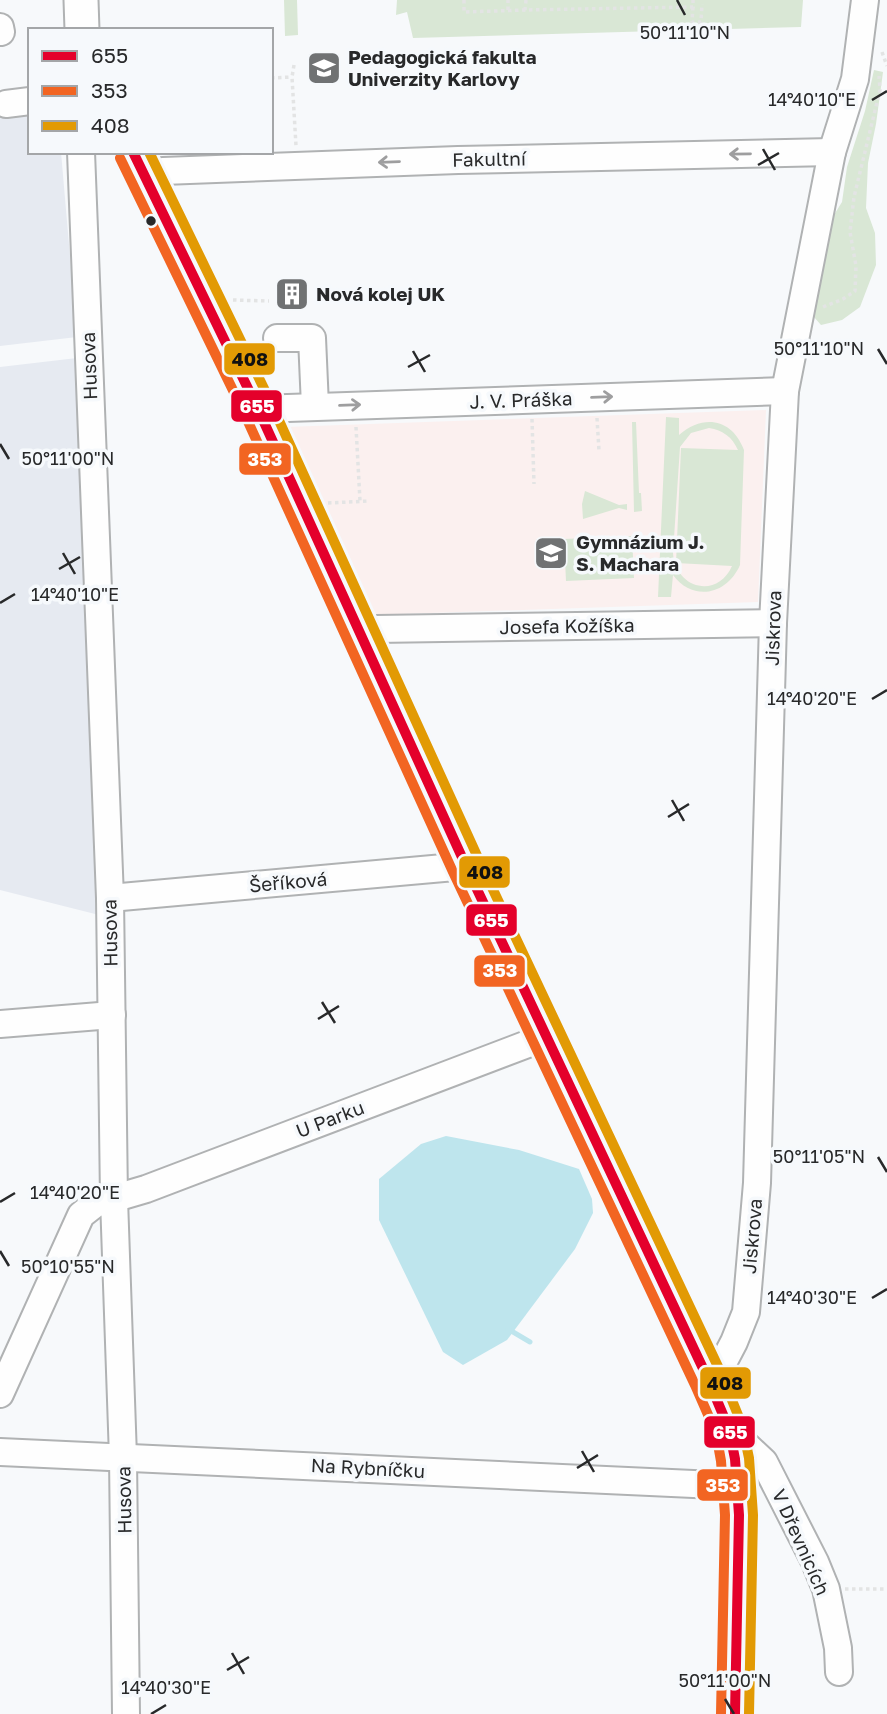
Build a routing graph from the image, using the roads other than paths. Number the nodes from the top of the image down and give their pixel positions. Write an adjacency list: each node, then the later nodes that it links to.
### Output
1 (81, 0): 3 (main road)
2 (865, 0): 4 (street, Jiskrova)
3 (82, 28)
4 (832, 152): 6 (street, Fakultní, one-way to 6); 8 (street, Jiskrova)
5 (81, 154): 14 (street, Husova)
6 (139, 163): 10 (main road)
7 (277, 338): 9 (street)
8 (785, 391): 9 (street, J. V. Práška, one-way to 8); 11 (street, Jiskrova)
9 (316, 406): 10 (street, J. V. Práška)
10 (258, 409): 12 (main road)
11 (773, 623): 12 (street, Josefa Kožíška); 19 (street, Jiskrova)
12 (362, 634): 13 (main road)
13 (466, 866): 14 (street, Šeříková); 17 (main road)
14 (110, 898): 15 (street, Husova)
15 (112, 1015): 16 (street); 18 (street, Husova)
16 (0, 1024)
17 (546, 1037): 18 (street, U Parku); 19 (main road)
18 (114, 1199): 20 (street, U Parku); 23 (street, Husova)
19 (708, 1379): 21 (main road)
20 (0, 1394)
21 (729, 1429): 24 (main road); 25 (street, V Dřevnicích)
22 (0, 1452): 23 (street, Na Rybníčku)
23 (123, 1457): 24 (street, Na Rybníčku); 26 (street, Husova)
24 (737, 1486): 27 (main road)
25 (839, 1672)
26 (126, 1714)
27 (734, 1714)

